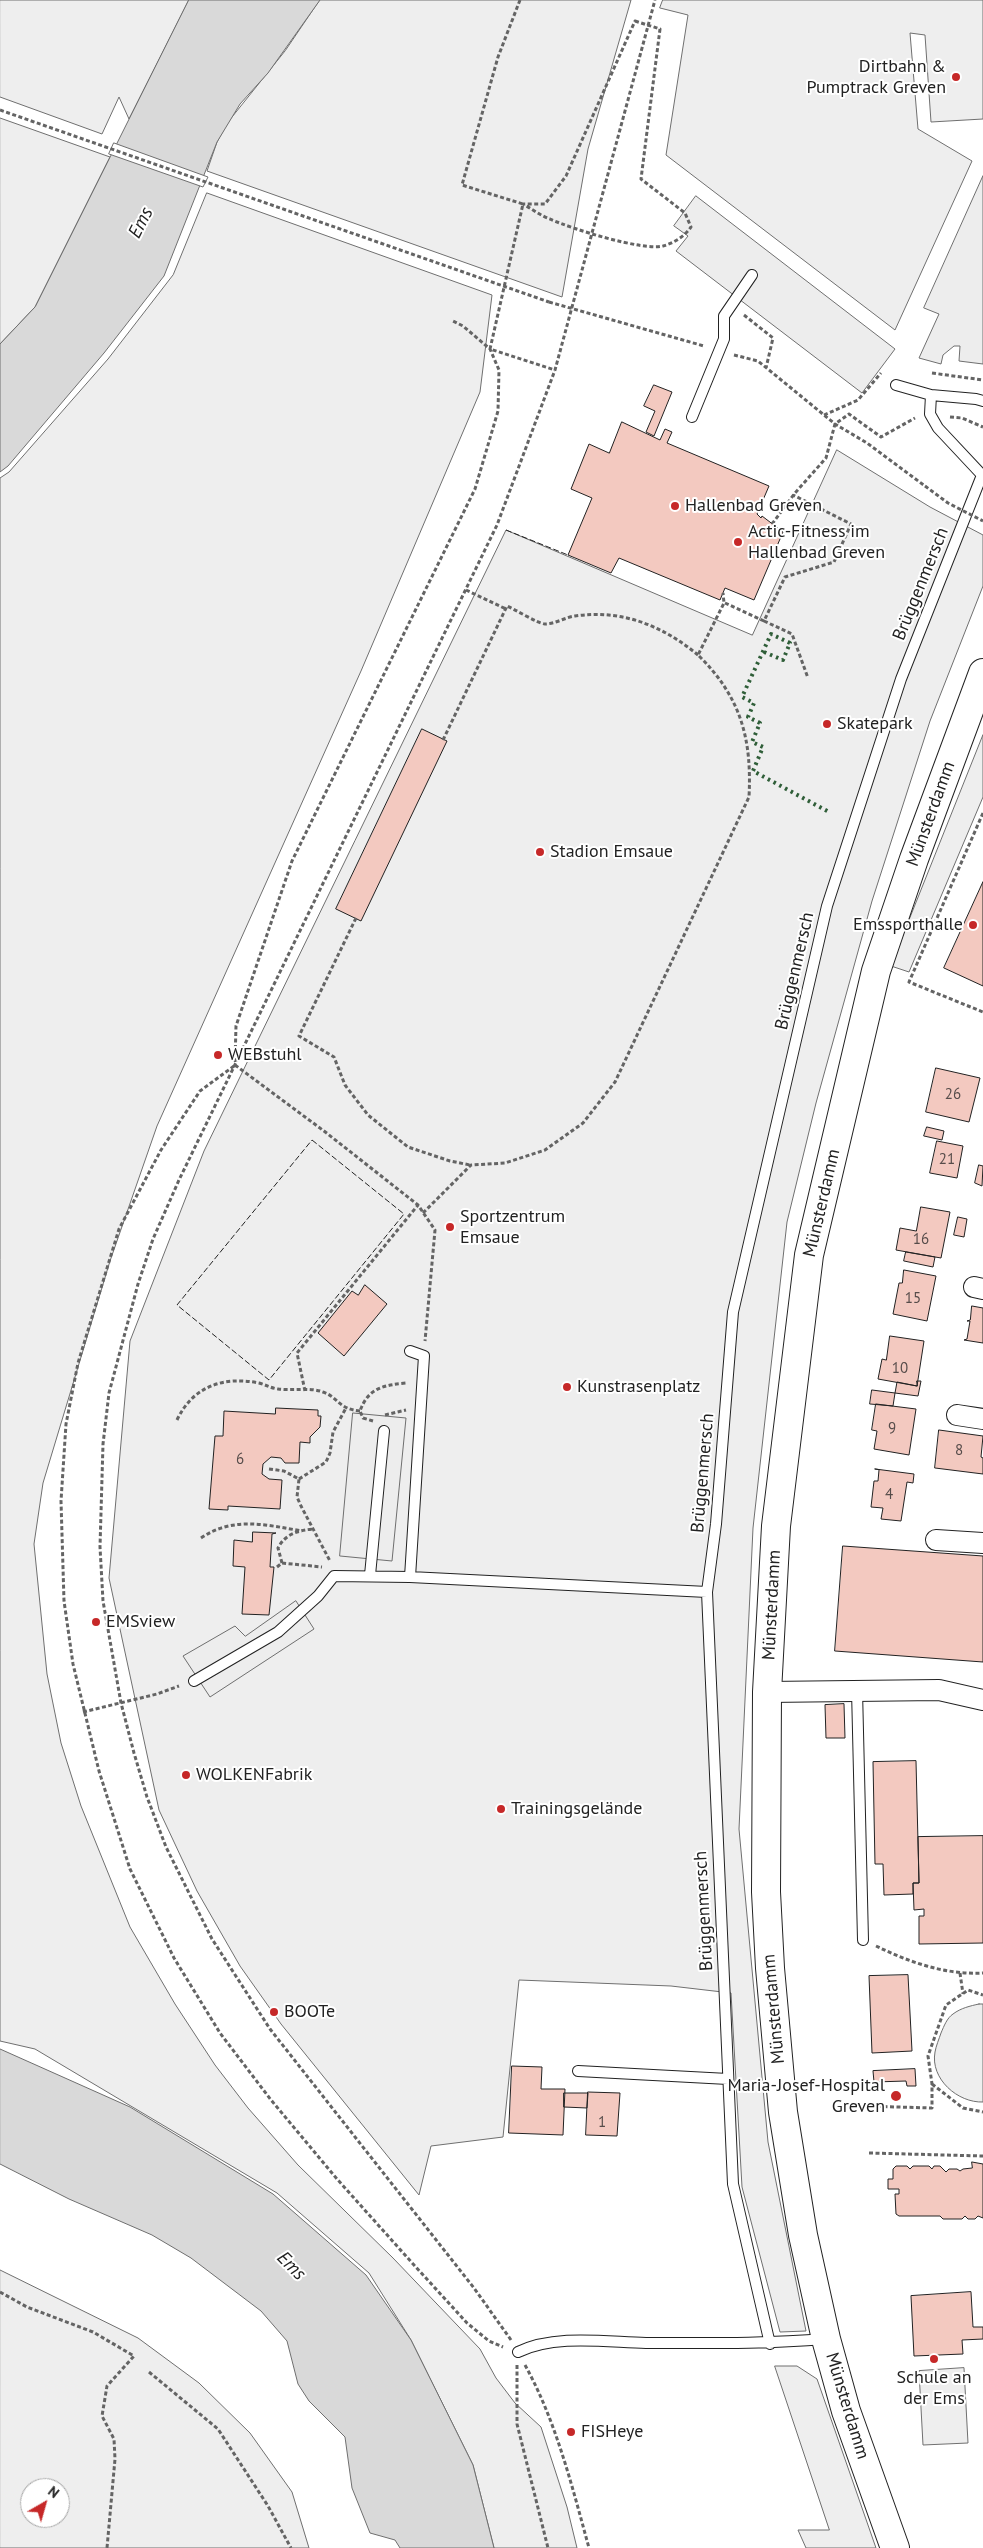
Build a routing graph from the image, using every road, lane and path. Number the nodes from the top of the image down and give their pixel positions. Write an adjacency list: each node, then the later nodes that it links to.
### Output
1 (520, 0): 5 (path)
2 (655, 0): 3 (path)
3 (647, 24): 5 (path); 6 (path); 6 (path)
4 (0, 110): 8 (path, bridge)
5 (523, 204): 6 (path); 11 (path)
6 (592, 232): 8 (path)
7 (752, 275): 22 (lane)
8 (572, 308): 13 (path)
9 (745, 315): 12 (path)
10 (451, 320): 11 (path)
11 (490, 349): 13 (path); 40 (path)
12 (766, 368)
13 (555, 370): 28 (path)
14 (881, 373): 21 (path)
15 (932, 373): 16 (path)
16 (983, 380)
17 (896, 384): 18 (lane)
18 (932, 395): 19 (lane); 20 (lane)
19 (983, 401)
20 (930, 414): 23 (path); 24 (path); 67 (lane, Brüggenmersch)
21 (824, 415)
22 (692, 417)
23 (835, 424): 25 (path); 26 (path, bridge)
24 (983, 427)
25 (794, 495): 27 (path); 32 (path)
26 (983, 521)
27 (772, 524)
28 (466, 590): 31 (path); 40 (path)
29 (723, 593): 30 (path)
30 (724, 602): 32 (path); 33 (path)
31 (506, 609): 33 (path); 36 (path)
32 (764, 621): 35 (path)
33 (698, 655): 41 (path)
34 (983, 674): 70 (main road, Münsterdamm)
35 (808, 678)
36 (443, 740)
37 (983, 813): 39 (path)
38 (356, 918): 41 (path)
39 (983, 1012)
40 (234, 1065): 42 (path); 72 (path); 73 (path)
41 (471, 1165): 43 (path)
42 (418, 1205): 43 (path); 47 (path)
43 (423, 1213): 45 (path)
44 (410, 1351): 45 (lane)
45 (424, 1356): 46 (lane)
46 (424, 1378): 49 (path); 50 (lane)
47 (305, 1390): 48 (path); 53 (path)
48 (346, 1408): 49 (path); 56 (path)
49 (360, 1411): 50 (path)
50 (422, 1411): 66 (lane)
51 (957, 1415): 52 (street)
52 (983, 1419)
53 (177, 1420)
54 (384, 1431): 65 (lane)
55 (269, 1469): 56 (path)
56 (299, 1479): 57 (path)
57 (314, 1529): 58 (path); 64 (path)
58 (302, 1530): 59 (path); 62 (path)
59 (201, 1538)
60 (936, 1540): 61 (street)
61 (983, 1543)
62 (282, 1563): 63 (path); 64 (path)
63 (277, 1566)
64 (333, 1572): 65 (lane); 68 (lane)
65 (370, 1576): 66 (lane)
66 (410, 1577): 67 (lane)
67 (707, 1592): 80 (lane, Brüggenmersch)
68 (194, 1681): 72 (path)
69 (857, 1690): 70 (street); 71 (street); 74 (lane)
70 (767, 1692): 87 (main road, Münsterdamm)
71 (983, 1700)
72 (120, 1704): 73 (path); 89 (path)
73 (83, 1712): 89 (path)
74 (863, 1940): 75 (path)
75 (960, 1973): 76 (path); 77 (path)
76 (983, 1973)
77 (963, 1994): 78 (path); 81 (path)
78 (983, 1995)
79 (578, 2071): 80 (lane)
80 (728, 2079): 88 (lane, Brüggenmersch)
81 (932, 2084): 82 (path); 83 (path)
82 (864, 2106)
83 (983, 2112)
84 (868, 2153): 85 (path)
85 (983, 2156)
86 (0, 2292): 91 (path)
87 (826, 2339): 88 (lane); 95 (main road, Münsterdamm)
88 (770, 2344): 89 (lane)
89 (518, 2352): 93 (path); 94 (path)
90 (149, 2372): 92 (path)
91 (107, 2548)
92 (291, 2548)
93 (548, 2548)
94 (589, 2548)
95 (895, 2548)

